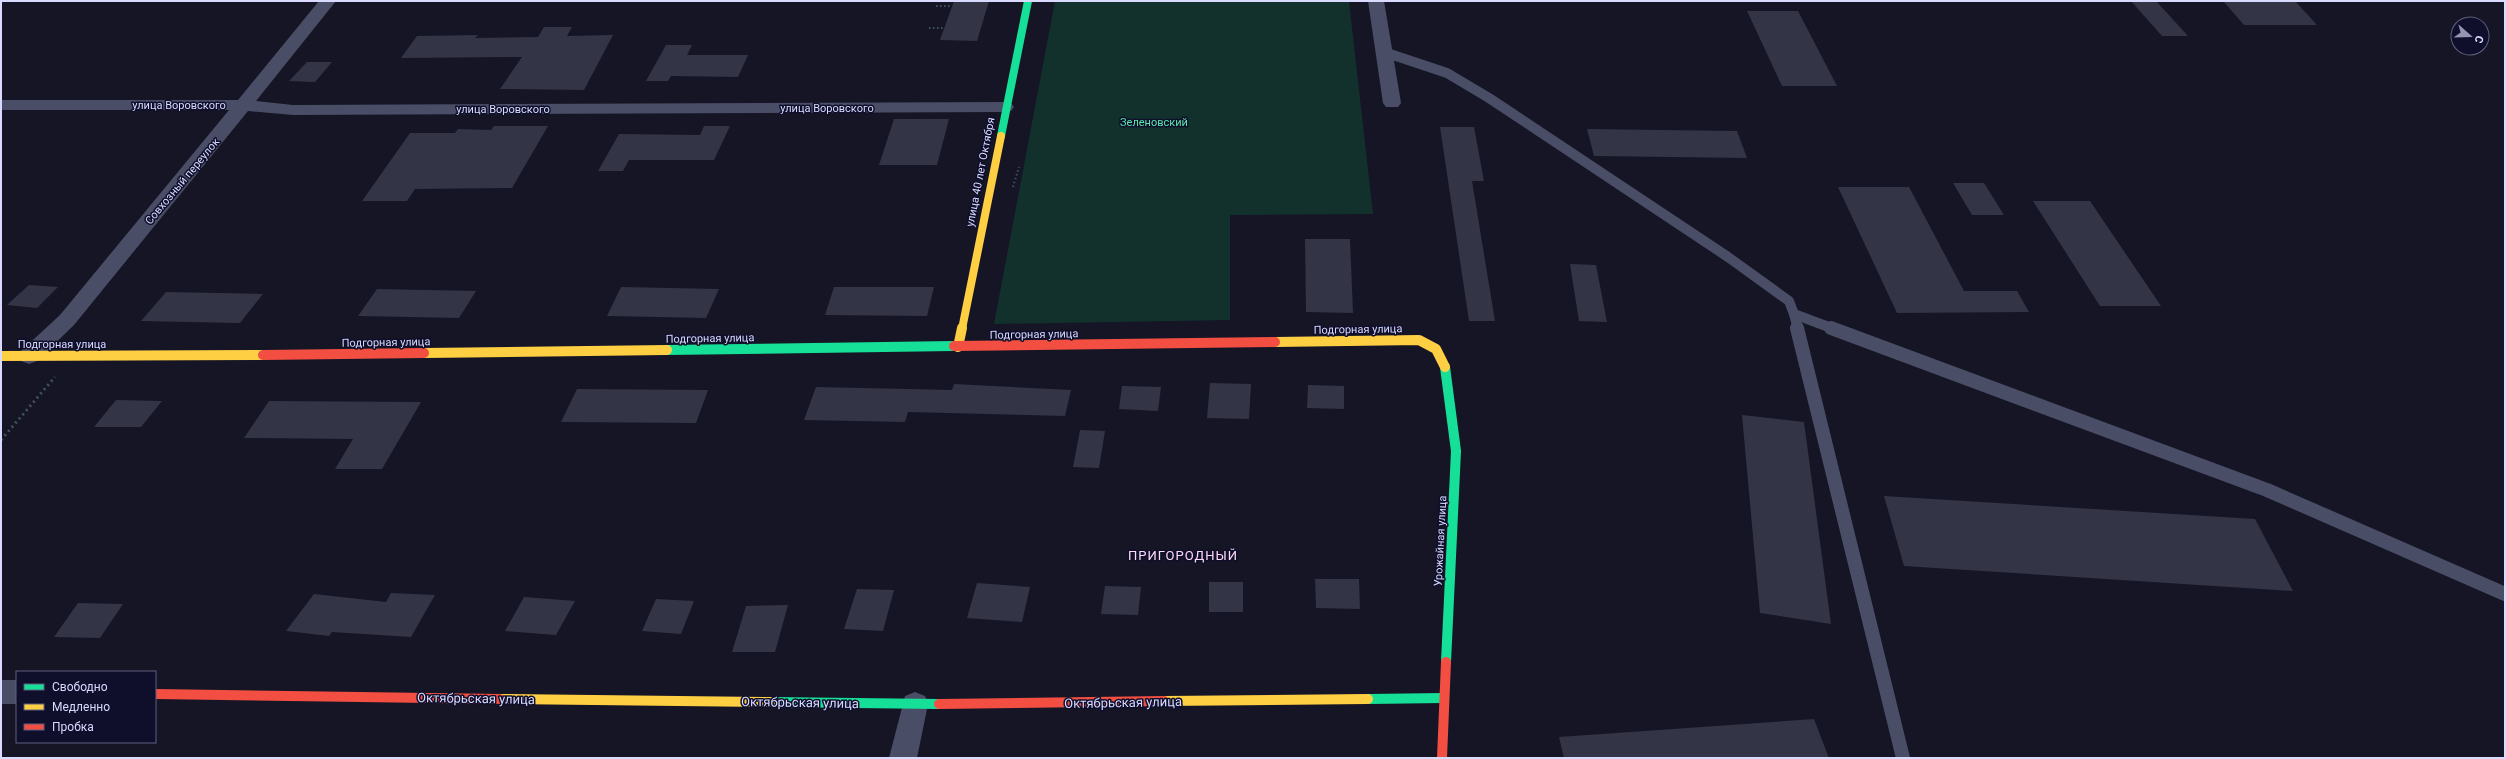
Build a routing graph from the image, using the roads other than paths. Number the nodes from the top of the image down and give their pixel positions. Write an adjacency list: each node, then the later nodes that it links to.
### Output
1 (328, 1): 7 (street, Совхозный переулок)
2 (1028, 1): 8 (street, улица 40 лет Октября)
3 (1376, 1): 4 (street)
4 (1384, 52): 5 (street); 9 (lane)
5 (1392, 103)
6 (1, 105): 7 (street, улица Воровского)
7 (245, 105): 8 (street, улица Воровского); 13 (street, Совхозный переулок)
8 (1005, 107): 11 (street, улица 40 лет Октября)
9 (1794, 314): 14 (lane); 22 (lane)
10 (1419, 340): 11 (street, Подгорная улица); 18 (street, Урожайная улица)
11 (958, 347): 13 (street, Подгорная улица)
12 (1, 356): 13 (street, Подгорная улица)
13 (29, 356)
14 (2505, 594)
15 (1, 692): 16 (street)
16 (16, 692)
17 (156, 694): 19 (street, Октябрьская улица)
18 (1444, 698): 19 (street, Октябрьская улица); 21 (street, Урожайная улица)
19 (915, 704): 20 (street)
20 (903, 758)
21 (1442, 758)
22 (1902, 758)

